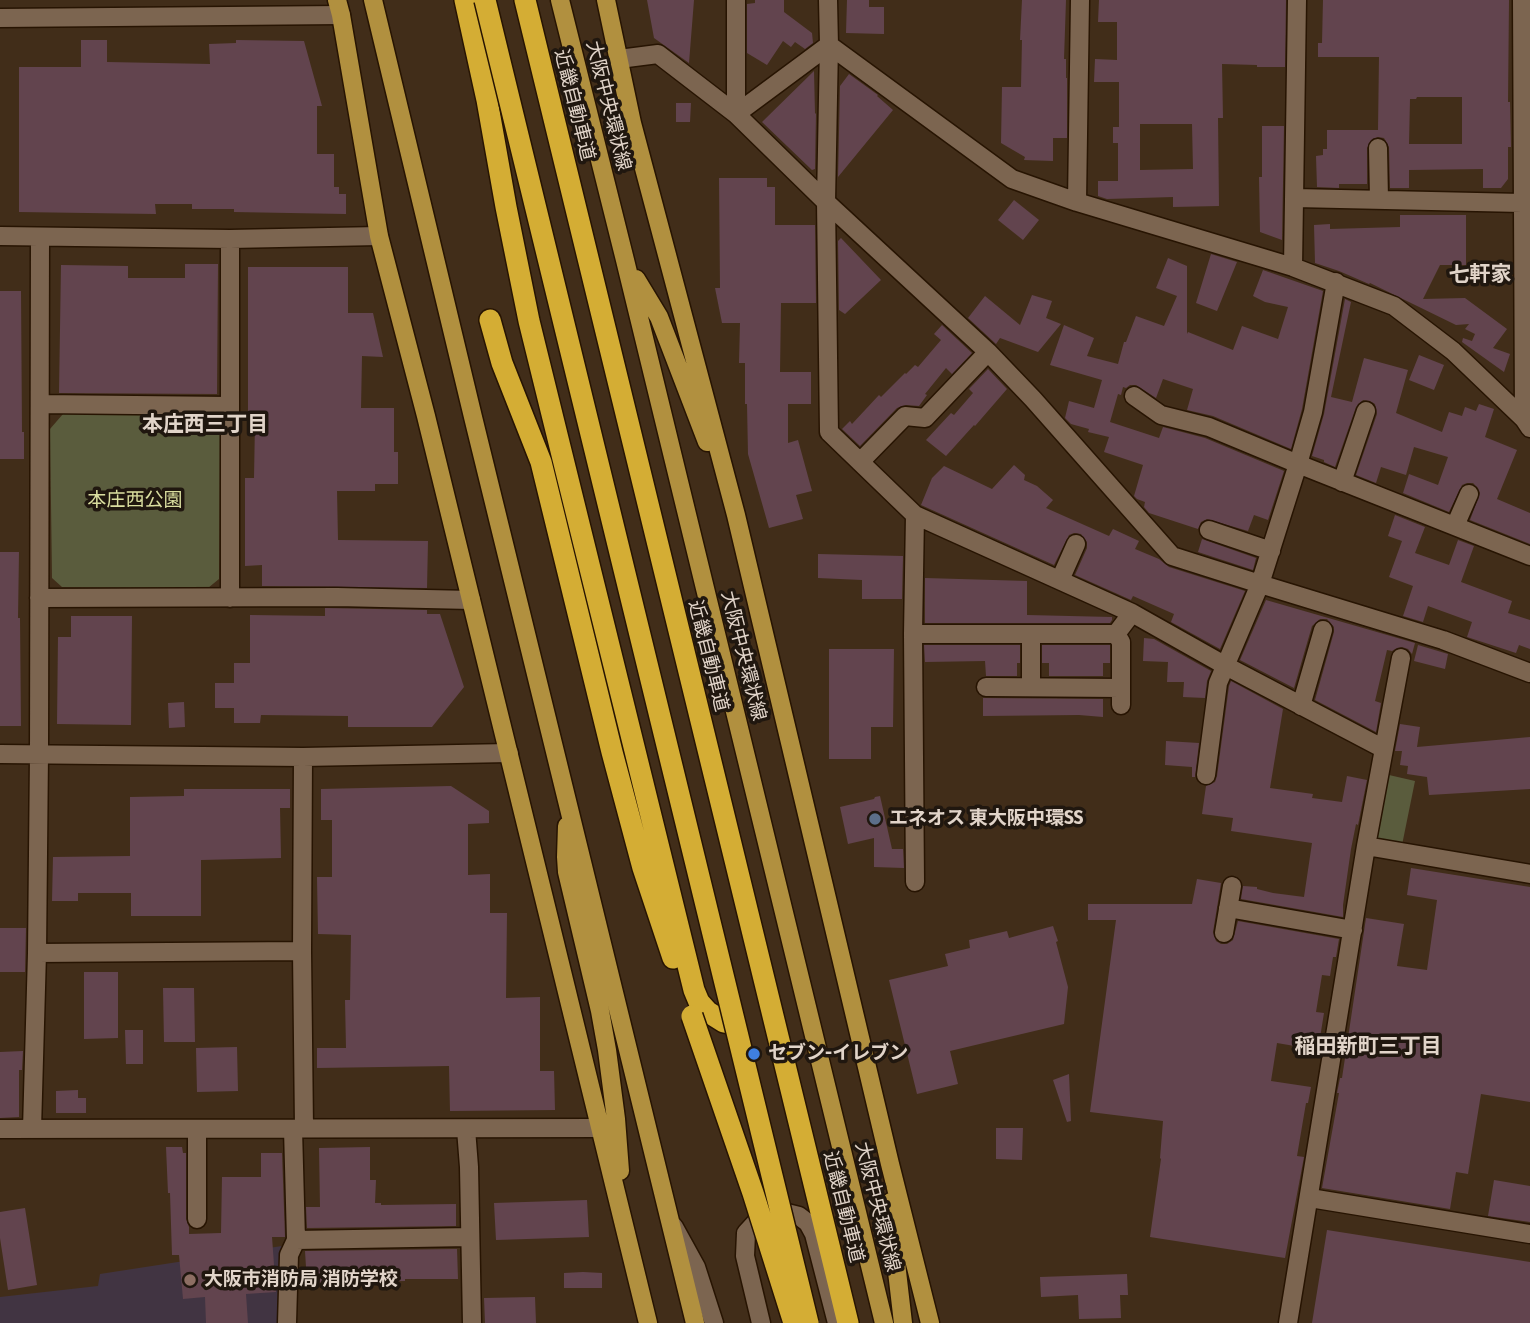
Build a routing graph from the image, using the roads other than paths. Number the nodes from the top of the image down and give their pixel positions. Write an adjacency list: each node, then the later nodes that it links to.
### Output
1 (373, 0): 72 (main road)
2 (465, 0): 82 (highway)
3 (485, 0): 104 (highway, bridge)
4 (525, 0): 106 (highway, 近畿自動車道)
5 (560, 0): 27 (main road, 大阪中央環状線)
6 (607, 0): 15 (main road)
7 (736, 0): 16 (street)
8 (828, 0): 14 (street)
9 (1080, 0): 21 (street)
10 (1297, 0): 18 (street)
11 (1522, 0): 22 (street)
12 (339, 7): 13 (street); 24 (main road)
13 (0, 18)
14 (829, 45): 16 (street); 20 (street); 21 (street)
15 (619, 59): 16 (street); 44 (main road)
16 (736, 114): 20 (street)
17 (1378, 148): 19 (street)
18 (1295, 198): 19 (street); 28 (street)
19 (1379, 200): 22 (street)
20 (826, 202): 32 (street); 39 (street)
21 (1077, 202): 28 (street)
22 (1526, 204): 30 (street)
23 (0, 236): 25 (street)
24 (379, 236): 26 (street); 54 (main road)
25 (40, 237): 26 (street); 35 (street)
26 (230, 239): 36 (street)
27 (625, 260): 44 (main road); 107 (main road, 大阪中央環状線)
28 (1293, 267): 29 (street)
29 (1336, 282): 38 (street); 40 (street)
30 (1526, 290): 33 (street)
31 (489, 320): 103 (highway, bridge)
32 (988, 352): 39 (street); 51 (street)
33 (1527, 361): 38 (street)
34 (1134, 396): 40 (street)
35 (40, 404): 36 (street); 52 (street)
36 (230, 406): 53 (street)
37 (1366, 411): 41 (street)
38 (1527, 424)
39 (860, 462): 43 (street)
40 (1298, 464): 41 (street); 48 (street)
41 (1342, 482): 45 (street)
42 (1469, 494): 45 (street)
43 (915, 514): 50 (street); 57 (street)
44 (736, 515): 89 (main road)
45 (1455, 526): 49 (street)
46 (1209, 530): 48 (street)
47 (1076, 544): 50 (street)
48 (1271, 551): 51 (street)
49 (1530, 556)
50 (1060, 580): 55 (street)
51 (1260, 584): 61 (street); 62 (street)
52 (39, 598): 53 (street); 69 (street)
53 (230, 598): 54 (street)
54 (471, 600): 67 (main road)
55 (1132, 613): 59 (street); 61 (street)
56 (1323, 630): 65 (street)
57 (913, 634): 58 (street); 75 (street)
58 (1031, 634): 59 (street); 64 (street)
59 (1116, 634): 64 (street)
60 (1401, 657): 66 (street)
61 (1226, 666): 65 (street); 71 (street)
62 (1530, 673)
63 (986, 687): 64 (street)
64 (1031, 687)
65 (1301, 706): 66 (street)
66 (1384, 749): 73 (street)
67 (509, 753): 70 (street); 83 (main road)
68 (0, 754): 69 (street)
69 (39, 754): 70 (street); 81 (street)
70 (303, 757): 80 (street)
71 (1206, 775)
72 (568, 808): 92 (main road); 93 (main road)
73 (1366, 846): 74 (street); 78 (street)
74 (1530, 874)
75 (915, 881)
76 (1233, 886): 77 (street)
77 (1228, 908): 78 (street); 79 (street)
78 (1353, 930): 90 (street)
79 (1224, 933)
80 (302, 951): 81 (street); 87 (street)
81 (37, 953): 85 (street)
82 (734, 1024)
83 (600, 1128): 88 (street); 93 (main road)
84 (0, 1129): 85 (street)
85 (32, 1129): 86 (street)
86 (197, 1129): 87 (street); 91 (street)
87 (299, 1129): 88 (street); 96 (street)
88 (466, 1129): 95 (street)
89 (890, 1164): 108 (main road); 109 (main road)
90 (1310, 1198): 94 (street); 110 (street)
91 (197, 1219)
92 (670, 1220): 100 (main road); 101 (street)
93 (625, 1230): 99 (main road)
94 (1530, 1234)
95 (470, 1237): 96 (street); 98 (street)
96 (296, 1240): 97 (street)
97 (287, 1323)
98 (472, 1323)
99 (648, 1323)
100 (695, 1323)
101 (714, 1323)
102 (761, 1323): 105 (street)
103 (794, 1323)
104 (808, 1323)
105 (837, 1323)
106 (848, 1323)
107 (884, 1323)
108 (903, 1323)
109 (930, 1323)
110 (1288, 1323)

